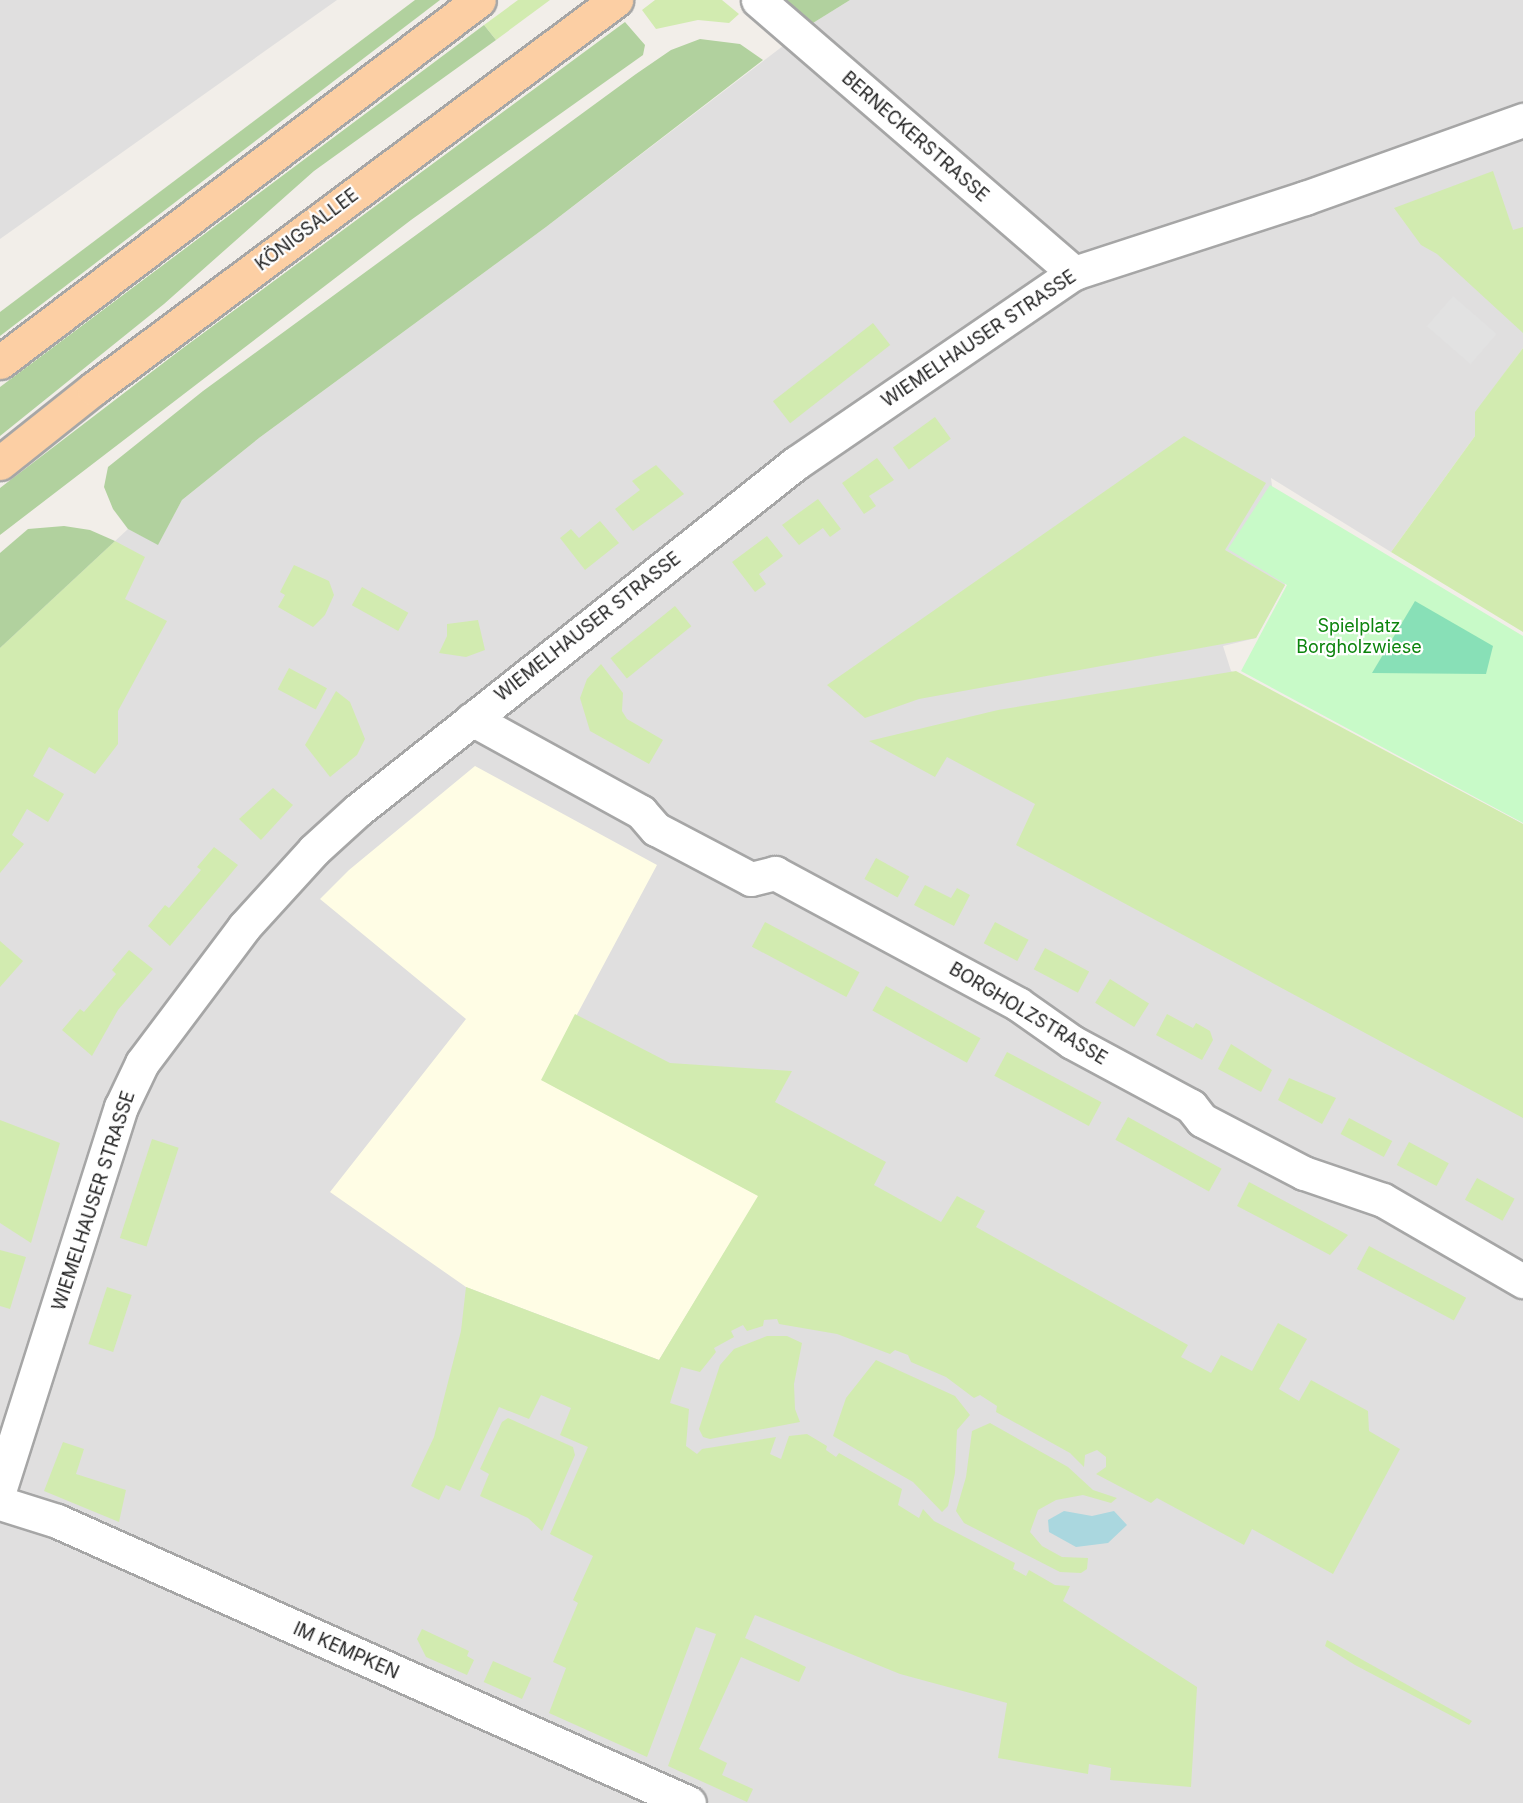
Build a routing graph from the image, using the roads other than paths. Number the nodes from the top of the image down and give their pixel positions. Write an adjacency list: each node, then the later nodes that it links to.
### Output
1 (478, 0): 6 (main road)
2 (616, 0): 7 (main road, KÖNIGSALLEE)
3 (758, 0): 5 (street, BERNECKERSTRASSE)
4 (1523, 120): 5 (street, WIEMELHAUSER STRASSE)
5 (1074, 273): 8 (street, WIEMELHAUSER STRASSE)
6 (0, 362)
7 (0, 463)
8 (472, 719): 9 (street, BORGHOLZSTRASSE); 10 (street, WIEMELHAUSER STRASSE)
9 (1523, 1281)
10 (0, 1488)
11 (0, 1503): 12 (street, IM KEMPKEN)
12 (689, 1803)

